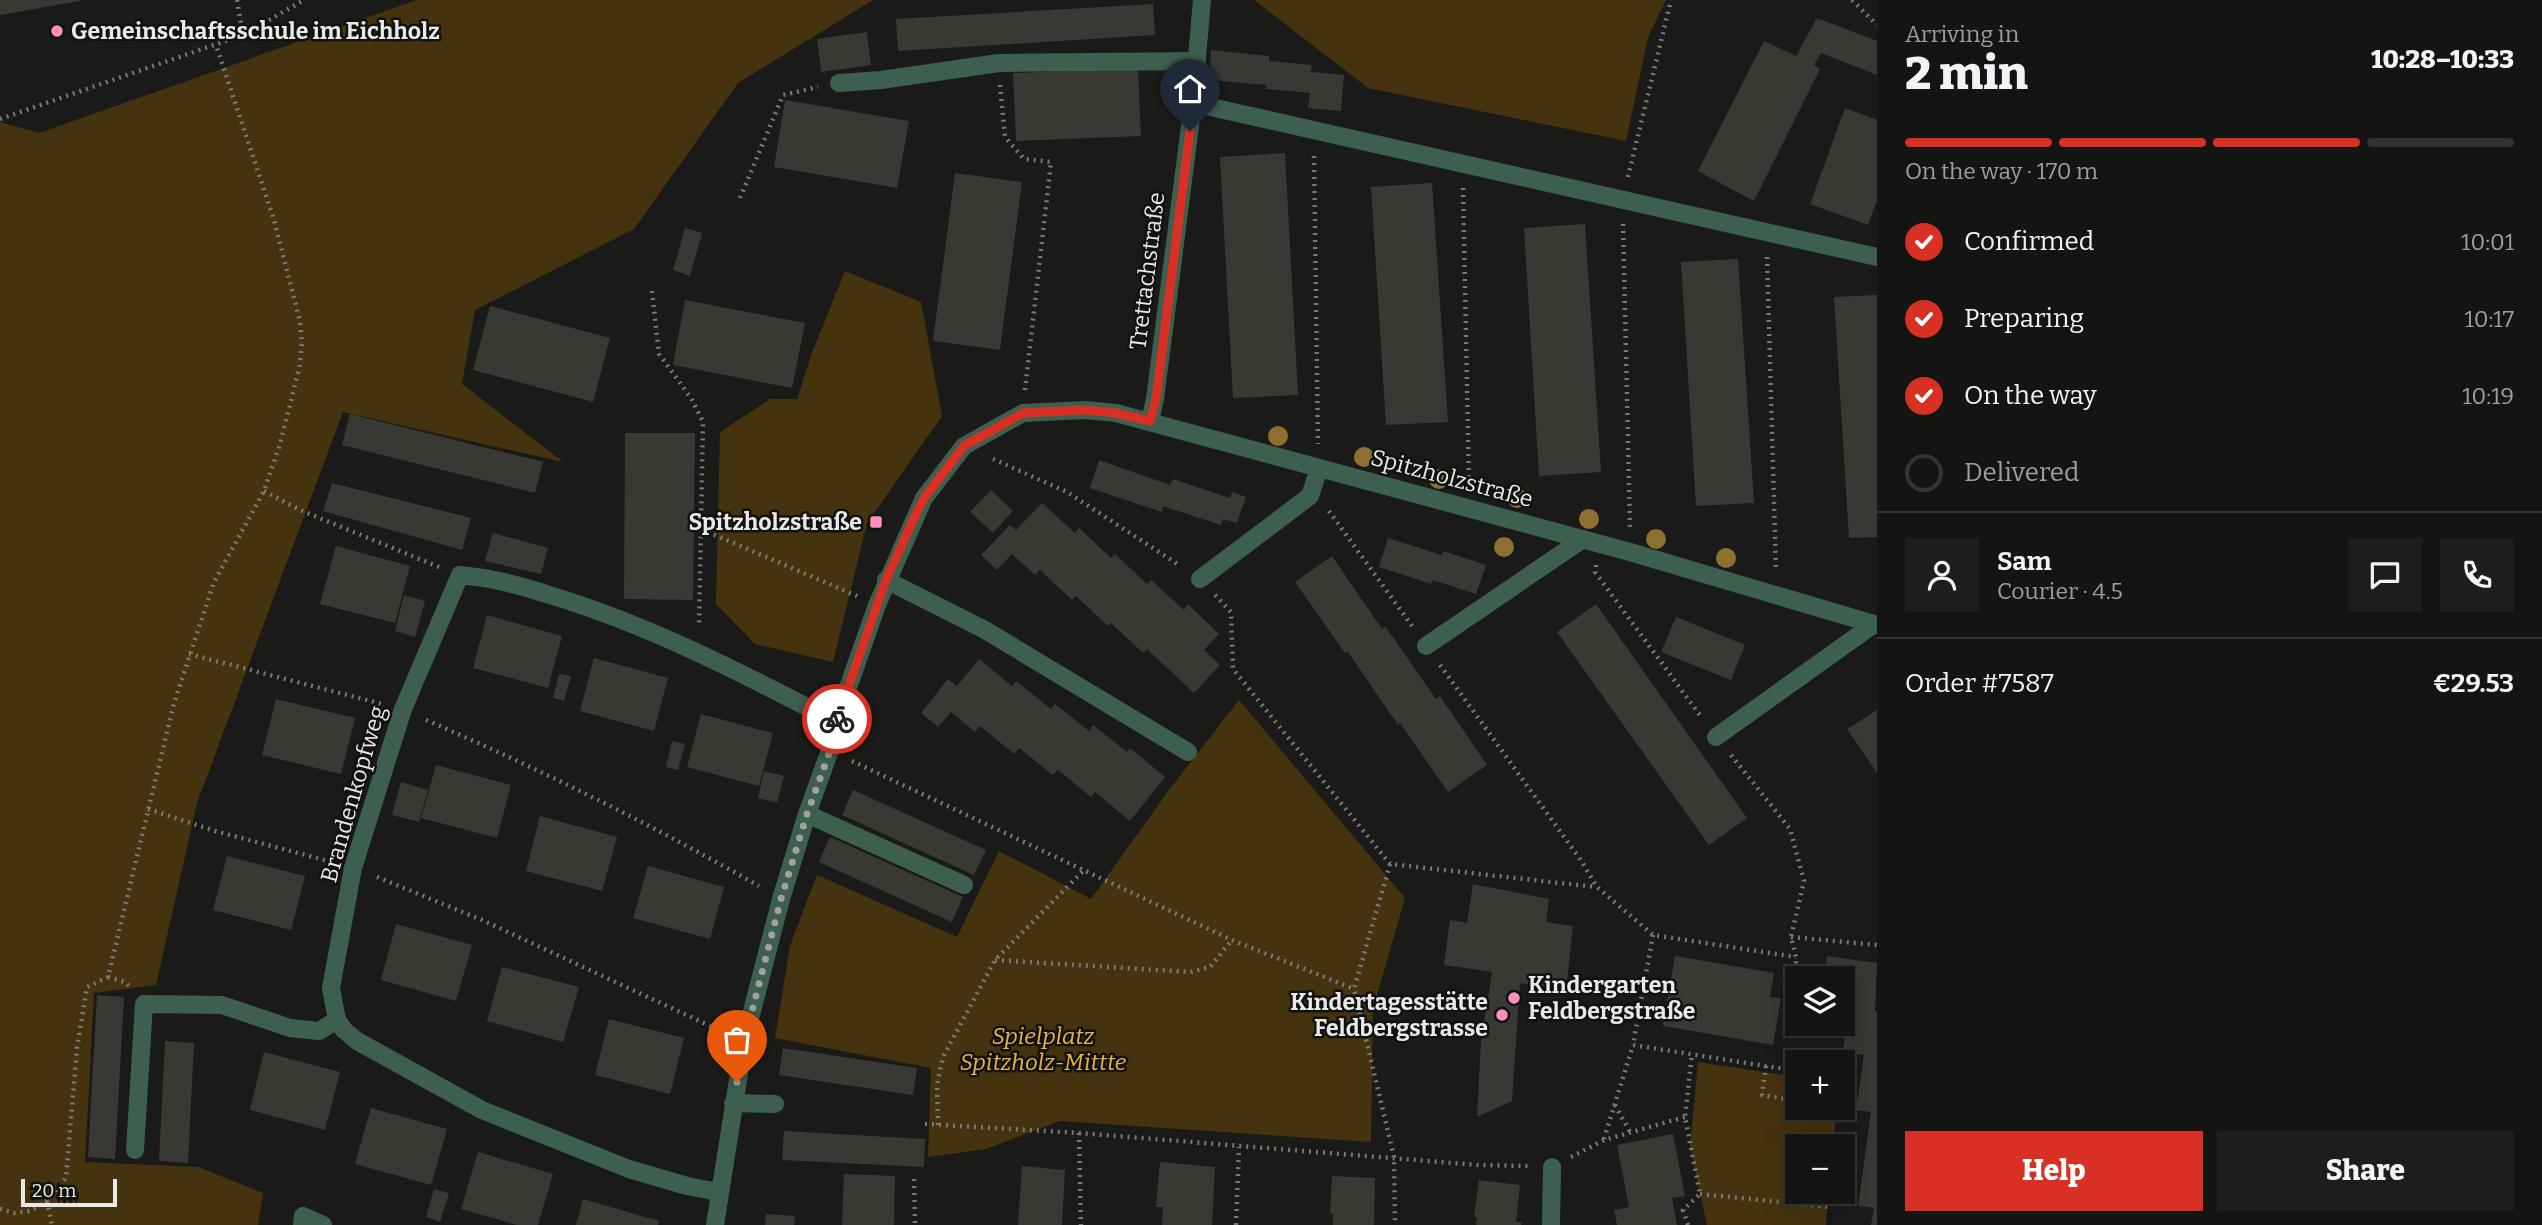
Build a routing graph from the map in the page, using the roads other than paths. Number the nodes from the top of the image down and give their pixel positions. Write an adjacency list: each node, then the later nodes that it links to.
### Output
1 (1202, 0): 2 (street, Trettachstraße)
2 (1197, 61): 3 (street); 4 (street, Trettachstraße)
3 (839, 83)
4 (1193, 103): 5 (street); 6 (street, Trettachstraße)
5 (1877, 257)
6 (1150, 421): 7 (street, Spitzholzstraße); 10 (street, Spitzholzstraße)
7 (1319, 468): 8 (street, Spitzholzstraße); 9 (street)
8 (1583, 539): 11 (street, Spitzholzstraße); 12 (street)
9 (1200, 579)
10 (886, 580): 13 (street, Spitzholzstraße); 15 (street)
11 (1876, 625): 14 (street)
12 (1426, 646)
13 (836, 722): 16 (street, Spitzholzstraße); 18 (street, Brandenkopfweg)
14 (1716, 737)
15 (1188, 752)
16 (807, 814): 17 (street); 19 (street, Spitzholzstraße)
17 (964, 885)
18 (337, 1020): 21 (street); 23 (street)
19 (733, 1103): 20 (street); 23 (street, Spitzholzstraße)
20 (775, 1104)
21 (135, 1150)
22 (1552, 1167): 27 (street)
23 (719, 1192): 26 (street, Spitzholzstraße)
24 (302, 1225): 25 (street)
25 (323, 1225)
26 (715, 1225)
27 (1551, 1225)

